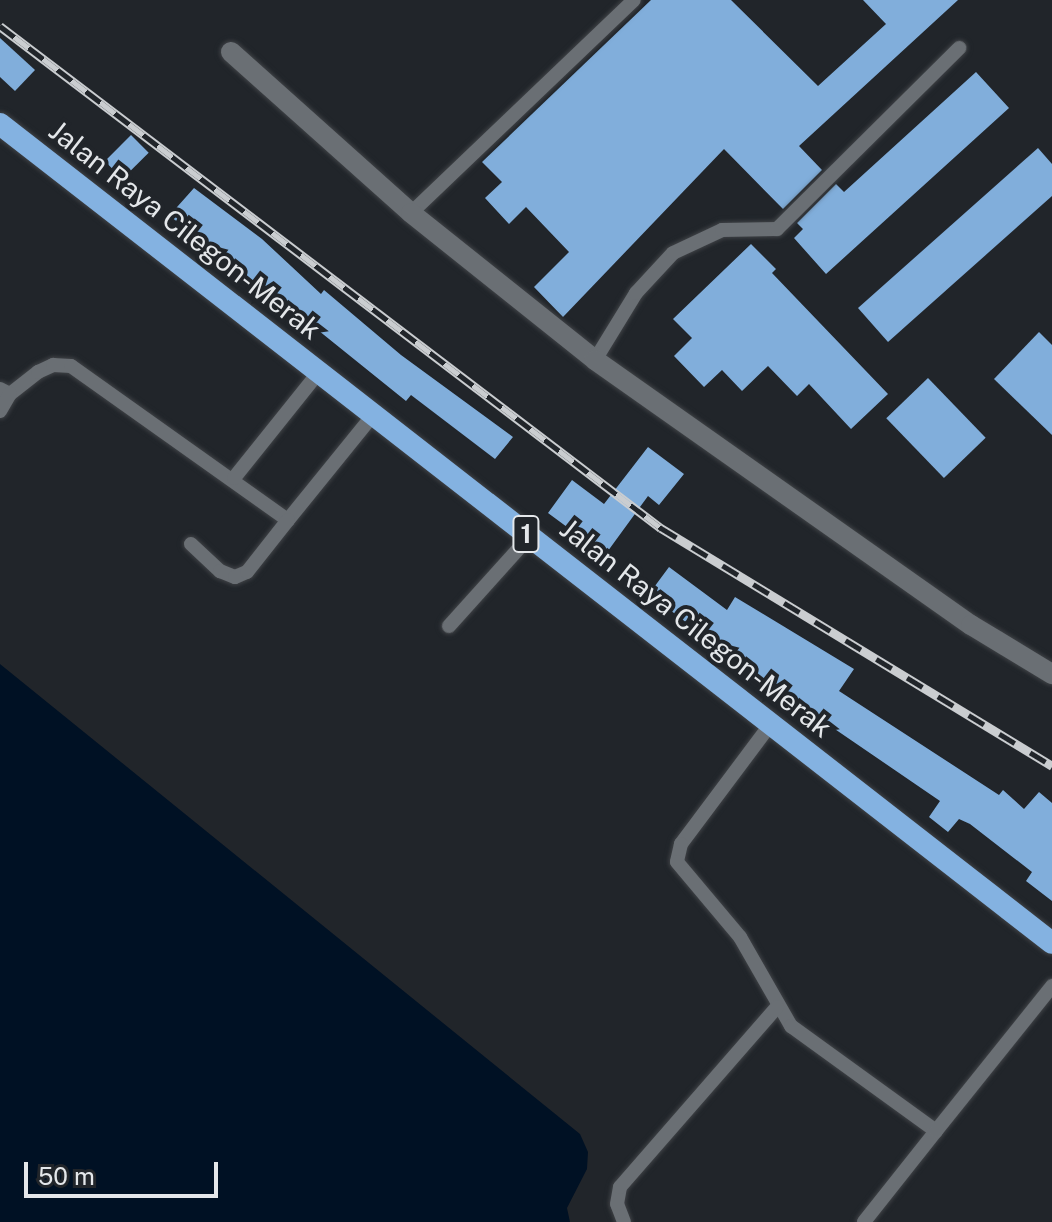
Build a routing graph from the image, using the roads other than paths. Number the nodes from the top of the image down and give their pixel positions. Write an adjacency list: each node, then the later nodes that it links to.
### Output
1 (634, 0): 5 (lane)
2 (959, 48): 6 (lane)
3 (231, 52): 5 (street)
4 (0, 124): 7 (highway, Jalan Raya Cilegon-Merak / 1)
5 (411, 213): 6 (street)
6 (595, 360): 16 (street)
7 (319, 372): 10 (highway, Jalan Raya Cilegon-Merak / 1); 11 (lane)
8 (5, 392): 9 (lane); 11 (lane)
9 (0, 411)
10 (373, 415): 12 (lane); 13 (highway, Jalan Raya Cilegon-Merak / 1)
11 (234, 478): 12 (lane)
12 (288, 520): 14 (lane)
13 (529, 537): 15 (lane); 17 (highway, Jalan Raya Cilegon-Merak / 1)
14 (191, 544)
15 (449, 626)
16 (1052, 674)
17 (770, 725): 18 (highway, Jalan Raya Cilegon-Merak / 1); 20 (lane)
18 (1052, 943)
19 (1052, 986): 21 (lane)
20 (777, 1007): 21 (lane); 22 (lane)
21 (936, 1131): 23 (lane)
22 (624, 1222)
23 (864, 1222)

